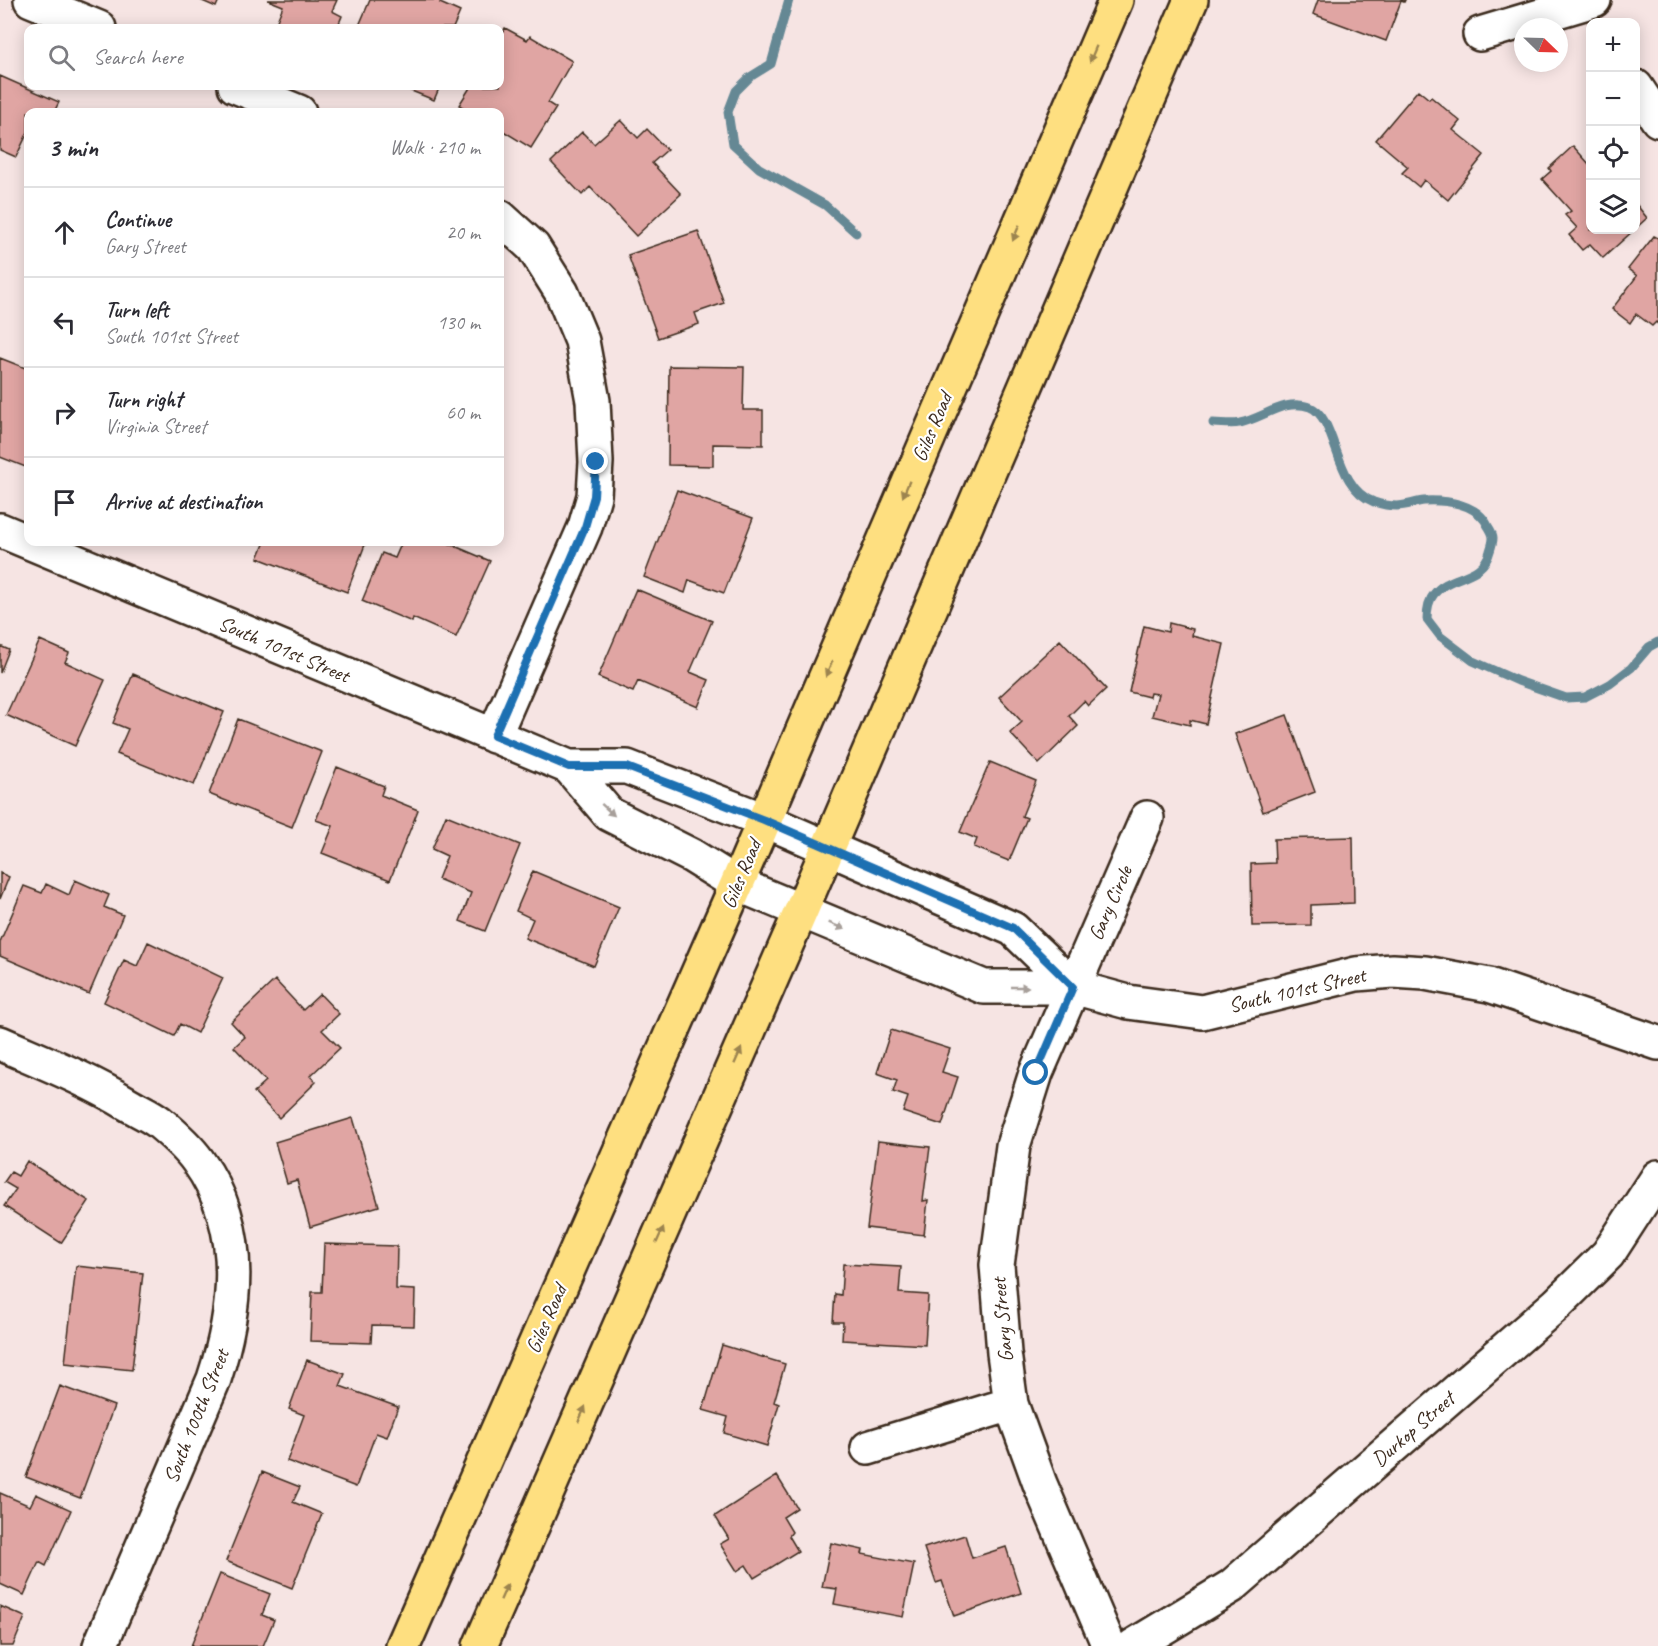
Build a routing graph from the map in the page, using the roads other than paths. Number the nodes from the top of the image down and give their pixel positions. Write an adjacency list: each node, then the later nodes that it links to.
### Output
1 (31, 0): 6 (street)
2 (1116, 0): 19 (main road, Giles Road, one-way to 19)
3 (1191, 0): 20 (main road)
4 (1594, 0): 5 (street); 7 (street)
5 (1602, 18)
6 (89, 24)
7 (1480, 34)
8 (245, 90): 10 (street)
9 (1640, 94): 11 (street)
10 (289, 108)
11 (1658, 120)
12 (504, 221): 16 (street)
13 (0, 530): 14 (street, South 101st Street)
14 (24, 540)
15 (38, 546): 16 (street, South 101st Street)
16 (494, 736): 17 (street, South 101st Street)
17 (569, 767): 19 (street, South 101st Street); 21 (street, South 101st Street, one-way to 21)
18 (1147, 818): 23 (street, Gary Circle)
19 (764, 820): 20 (street, South 101st Street); 21 (main road, Giles Road)
20 (828, 848): 22 (main road); 23 (street, South 101st Street)
21 (737, 884): 22 (street, South 101st Street); 30 (main road, Giles Road)
22 (801, 911): 23 (street, South 101st Street, one-way to 23); 31 (main road, one-way to 22)
23 (1073, 987): 25 (street, South 101st Street); 27 (street, Gary Street)
24 (0, 1043): 29 (street, South 100th Street)
25 (1658, 1043)
26 (1658, 1176): 33 (street, Durkop Street)
27 (1011, 1404): 28 (street); 32 (street, Gary Street)
28 (868, 1448)
29 (100, 1646)
30 (403, 1646)
31 (480, 1646)
32 (1108, 1646)
33 (1133, 1646)

